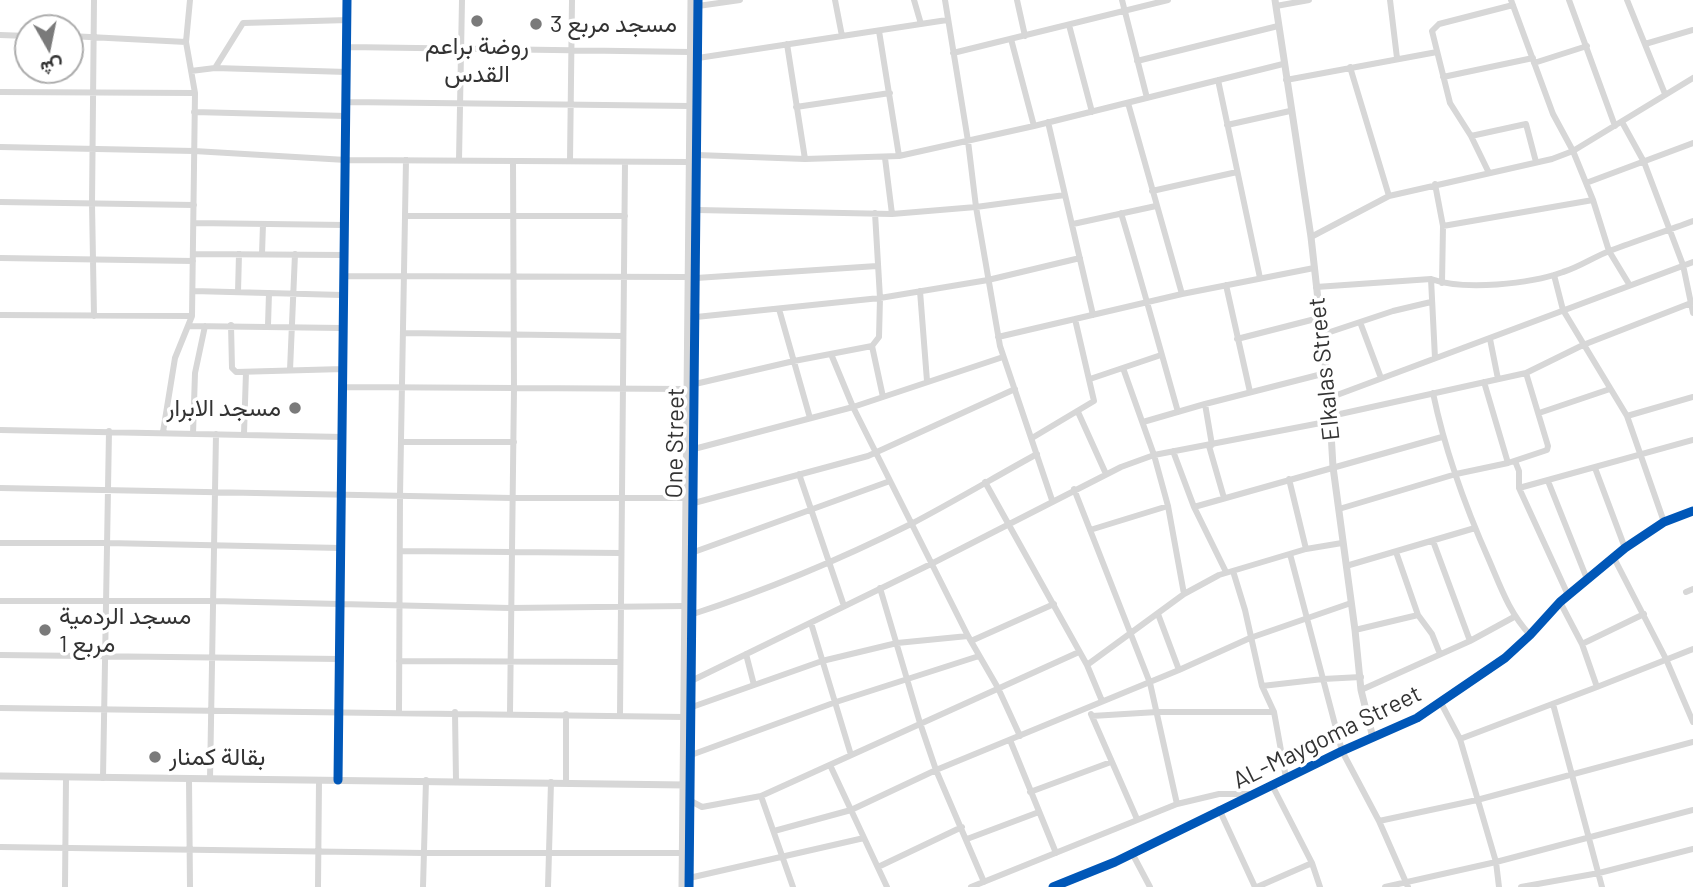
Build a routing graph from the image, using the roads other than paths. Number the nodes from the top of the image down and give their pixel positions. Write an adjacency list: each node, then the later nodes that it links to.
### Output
1 (94, 0): 32 (street)
2 (190, 0): 34 (street)
3 (347, 0): 22 (street)
4 (462, 0): 39 (street)
5 (572, 0): 40 (street)
6 (691, 0): 41 (street, One Street)
7 (740, 0): 18 (street)
8 (835, 0): 29 (street)
9 (914, 0): 24 (street)
10 (945, 0): 23 (street)
11 (1017, 0): 30 (street)
12 (1122, 0): 21 (street)
13 (1168, 0): 21 (street)
14 (1309, 0): 19 (street)
15 (1390, 0): 45 (street)
16 (1569, 0): 37 (street)
17 (1629, 0): 36 (street)
18 (698, 3): 44 (street, One Street)
19 (1275, 3): 26 (street, Elkalas Street)
20 (1512, 3): 42 (street); 46 (street)
21 (1124, 11): 25 (street); 47 (street)
22 (348, 20): 38 (street); 50 (street)
23 (947, 20): 24 (street); 43 (street)
24 (921, 24): 28 (street)
25 (1069, 25): 30 (street); 69 (street)
26 (1278, 26): 47 (street); 48 (street, Elkalas Street)
27 (1693, 30): 36 (street)
28 (879, 31): 29 (street); 60 (street)
29 (842, 36): 35 (street)
30 (1025, 36): 33 (street)
31 (84, 37): 32 (street)
32 (93, 37): 34 (street); 58 (street)
33 (1011, 38): 43 (street); 77 (street)
34 (186, 42): 51 (street)
35 (787, 44): 44 (street); 68 (street)
36 (1645, 44): 61 (street)
37 (1587, 46): 46 (street); 78 (street)
38 (348, 47): 39 (street); 52 (street)
39 (462, 48): 40 (street); 65 (street)
40 (571, 51): 41 (street); 66 (street)
41 (690, 52): 67 (street, One Street)
42 (1437, 52): 45 (street); 53 (street)
43 (953, 53): 80 (street)
44 (698, 58): 73 (street, One Street)
45 (1397, 58): 49 (street)
46 (1534, 60): 53 (street); 85 (street)
47 (1137, 61): 62 (street)
48 (1283, 64): 55 (street); 56 (street, Elkalas Street)
49 (1350, 67): 56 (street); 105 (street)
50 (215, 68): 51 (street); 52 (street)
51 (191, 71): 59 (street)
52 (347, 72): 63 (street)
53 (1443, 77): 79 (street)
54 (1693, 78): 61 (street)
55 (1218, 80): 62 (street); 76 (street)
56 (1286, 80): 70 (street, Elkalas Street)
57 (0, 92): 58 (street)
58 (93, 93): 59 (street); 83 (street)
59 (195, 93): 71 (street)
60 (890, 93): 68 (street); 87 (street)
61 (1665, 94): 75 (street)
62 (1147, 98): 64 (street)
63 (347, 103): 65 (street); 72 (street)
64 (1128, 103): 69 (street); 103 (street)
65 (461, 105): 66 (street); 92 (street)
66 (571, 106): 67 (street); 94 (street)
67 (690, 106): 73 (street, One Street)
68 (796, 107): 89 (street)
69 (1091, 111): 74 (street)
70 (1290, 111): 76 (street); 126 (street, Elkalas Street)
71 (194, 112): 72 (street); 84 (street)
72 (346, 116): 90 (street)
73 (693, 119): 86 (street, One Street); 96 (street, One Street)
74 (1048, 122): 77 (street); 104 (street)
75 (1622, 122): 78 (street); 98 (street)
76 (1227, 125): 99 (street)
77 (1034, 126): 80 (street)
78 (1615, 127): 85 (street)
79 (1471, 136): 97 (street); 100 (street)
80 (968, 141): 87 (street); 111 (street)
81 (1693, 143): 98 (street)
82 (0, 147): 83 (street)
83 (93, 149): 84 (street); 108 (street)
84 (194, 151): 90 (street); 109 (street)
85 (1573, 151): 97 (street); 101 (street)
86 (697, 155): 89 (street); 112 (street, One Street)
87 (899, 156): 88 (street)
88 (885, 158): 89 (street); 115 (street)
89 (805, 159)
90 (346, 160): 91 (street); 123 (street)
91 (406, 160): 92 (street); 116 (street)
92 (459, 160): 93 (street)
93 (513, 161): 94 (street); 118 (street)
94 (570, 161): 95 (street)
95 (625, 162): 96 (street); 117 (street)
96 (689, 162): 145 (street, One Street)
97 (1536, 162): 100 (street)
98 (1644, 162): 101 (street); 125 (street)
99 (1237, 172): 103 (street); 146 (street)
100 (1489, 173): 102 (street)
101 (1586, 183): 106 (street)
102 (1436, 184): 105 (street); 124 (street)
103 (1152, 191): 110 (street)
104 (1065, 195): 111 (street); 122 (street)
105 (1389, 196): 126 (street)
106 (1592, 200): 124 (street); 127 (street)
107 (0, 202): 108 (street)
108 (92, 204): 109 (street); 135 (street)
109 (194, 205): 120 (street)
110 (1156, 206): 114 (street); 159 (street)
111 (976, 207): 115 (street); 148 (street)
112 (697, 210): 113 (street); 145 (street, One Street)
113 (875, 213): 115 (street); 138 (street)
114 (1121, 213): 122 (street); 162 (street)
115 (892, 214)
116 (405, 216): 118 (street); 140 (street)
117 (625, 216): 118 (street); 144 (street)
118 (513, 218): 143 (street)
119 (1693, 221): 125 (street)
120 (194, 223): 121 (street); 132 (street)
121 (263, 224): 123 (street); 129 (street)
122 (1073, 224): 134 (street)
123 (344, 225): 131 (street)
124 (1443, 226): 149 (street)
125 (1669, 229): 127 (street); 137 (street)
126 (1311, 237): 139 (street, Elkalas Street)
127 (1609, 251): 141 (street); 150 (street)
128 (239, 254): 129 (street); 132 (street); 156 (street)
129 (262, 254): 130 (street)
130 (295, 254): 131 (street); 158 (street)
131 (343, 255): 142 (street)
132 (193, 257): 135 (street); 153 (street)
133 (0, 258): 135 (street)
134 (1080, 258): 148 (street); 169 (street)
135 (93, 259): 170 (street)
136 (1693, 261): 137 (street)
137 (1683, 265): 150 (street); 155 (street)
138 (877, 266): 145 (street); 161 (street)
139 (1314, 268): 146 (street); 152 (street, Elkalas Street)
140 (405, 275): 142 (street); 143 (street); 182 (street)
141 (1554, 275): 149 (street); 166 (street)
142 (343, 276): 160 (street)
143 (513, 277): 144 (street); 183 (street)
144 (625, 277): 145 (street); 185 (street)
145 (692, 278): 172 (street, One Street); 212 (street, One Street)
146 (1260, 278): 151 (street)
147 (1431, 279): 149 (street); 152 (street); 163 (street)
148 (988, 280): 154 (street); 186 (street)
149 (1443, 283)
150 (1629, 284): 166 (street)
151 (1226, 285): 159 (street); 187 (street)
152 (1316, 287): 173 (street, Elkalas Street)
153 (193, 291): 156 (street); 171 (street)
154 (920, 291): 161 (street); 205 (street)
155 (1690, 291): 164 (street)
156 (238, 292): 157 (street)
157 (269, 293): 158 (street); 177 (street)
158 (294, 293): 160 (street); 180 (street)
159 (1182, 294): 162 (street)
160 (342, 295): 181 (street)
161 (880, 298): 165 (street); 190 (street)
162 (1149, 302): 169 (street); 192 (street)
163 (1431, 302): 175 (street); 194 (street)
164 (1691, 303): 167 (street); 189 (street)
165 (779, 309): 172 (street); 195 (street)
166 (1563, 310): 188 (street); 189 (street)
167 (1693, 313)
168 (0, 315): 170 (street)
169 (1093, 315): 174 (street)
170 (94, 316): 171 (street)
171 (192, 316): 178 (street)
172 (696, 317): 207 (street, One Street)
173 (1319, 318): 184 (street, Elkalas Street); 187 (street)
174 (1075, 319): 186 (street); 203 (street)
175 (1360, 322): 184 (street); 202 (street)
176 (231, 325): 177 (street); 179 (street); 199 (street)
177 (268, 325): 180 (street)
178 (190, 326): 179 (street); 232 (street)
179 (205, 326): 233 (street)
180 (292, 326): 181 (street); 198 (street)
181 (342, 328): 197 (street)
182 (404, 333): 183 (street); 209 (street)
183 (513, 335): 185 (street); 210 (street)
184 (1321, 335): 200 (street, Elkalas Street)
185 (622, 336): 211 (street)
186 (998, 337): 193 (street)
187 (1237, 339): 215 (street)
188 (1490, 339): 194 (street); 204 (street)
189 (1583, 345): 201 (street); 213 (street)
190 (872, 346): 191 (street); 217 (street)
191 (831, 354): 195 (street); 222 (street)
192 (1161, 355): 196 (street); 224 (street)
193 (1003, 357): 205 (street); 214 (street)
194 (1435, 358): 202 (street)
195 (794, 361): 207 (street); 227 (street)
196 (1123, 368): 203 (street); 229 (street)
197 (343, 369): 198 (street); 208 (street)
198 (290, 370): 199 (street)
199 (246, 372): 235 (street)
200 (1326, 373): 215 (street); 219 (street, Elkalas Street)
201 (1526, 373): 204 (street); 225 (street)
202 (1381, 378): 219 (street)
203 (1090, 379): 223 (street)
204 (1498, 379): 206 (street)
205 (927, 381): 217 (street)
206 (1484, 383): 216 (street); 249 (street)
207 (695, 384): 220 (street, One Street)
208 (343, 387): 209 (street); 236 (street)
209 (402, 387): 210 (street); 240 (street)
210 (514, 389): 211 (street); 241 (street)
211 (621, 389): 212 (street); 268 (street)
212 (686, 389): 220 (street, One Street)
213 (1611, 389): 225 (street); 226 (street)
214 (1015, 390): 238 (street); 245 (street)
215 (1250, 393): 221 (street)
216 (1433, 393): 228 (street); 237 (street)
217 (883, 397): 222 (street)
218 (1693, 397): 226 (street)
219 (1329, 398): 228 (street, Elkalas Street)
220 (691, 400): 243 (street, One Street); 269 (street, One Street)
221 (1205, 404): 224 (street); 242 (street)
222 (853, 407): 227 (street); 245 (street)
223 (1078, 412): 238 (street); 253 (street)
224 (1178, 412): 229 (street)
225 (1539, 413): 249 (street)
226 (1627, 416): 247 (street)
227 (810, 418): 243 (street)
228 (1331, 419): 242 (street); 250 (street, Elkalas Street)
229 (1143, 422): 248 (street)
230 (0, 430): 231 (street)
231 (110, 431): 232 (street); 261 (street)
232 (163, 432): 233 (street)
233 (192, 434): 234 (street)
234 (216, 434): 235 (street); 263 (street)
235 (244, 434): 236 (street)
236 (343, 437): 264 (street)
237 (1442, 437): 250 (street); 254 (street)
238 (1032, 438): 246 (street)
239 (1693, 440): 247 (street)
240 (401, 442): 241 (street); 265 (street)
241 (514, 442): 266 (street)
242 (1210, 446): 244 (street); 267 (street)
243 (694, 449): 271 (street, One Street)
244 (1173, 451): 248 (street); 273 (street)
245 (876, 453): 252 (street); 256 (street)
246 (1037, 454): 258 (street); 270 (street)
247 (1641, 454): 251 (street); 277 (street)
248 (1154, 455): 253 (street); 272 (street)
249 (1512, 462): 254 (street); 260 (street)
250 (1333, 467): 255 (street); 275 (street, Elkalas Street)
251 (1595, 468): 257 (street); 288 (street)
252 (799, 474): 271 (street); 274 (street)
253 (1106, 474): 262 (street)
254 (1456, 474): 275 (street); 280 (street)
255 (1289, 479): 267 (street); 289 (street)
256 (890, 481): 274 (street); 278 (street)
257 (1548, 481): 260 (street); 301 (street)
258 (985, 482): 278 (street); 279 (street)
259 (0, 488): 261 (street)
260 (1519, 488): 304 (street)
261 (109, 489): 263 (street); 284 (street)
262 (1074, 489): 270 (street); 281 (street)
263 (216, 491): 264 (street); 286 (street)
264 (341, 494): 265 (street); 287 (street)
265 (400, 496): 266 (street); 290 (street)
266 (513, 498): 268 (street); 291 (street)
267 (1224, 498): 273 (street)
268 (621, 499): 269 (street); 294 (street)
269 (686, 499): 312 (street, One Street)
270 (1052, 500): 279 (street)
271 (694, 503): 292 (street, One Street)
272 (1168, 506): 281 (street); 303 (street)
273 (1194, 507): 300 (street)
274 (812, 509): 292 (street); 297 (street)
275 (1339, 509): 285 (street, Elkalas Street)
276 (1693, 511): 277 (street, AL-Maygoma Street)
277 (1664, 522): 288 (street, AL-Maygoma Street)
278 (911, 523): 297 (street); 298 (street)
279 (1008, 523): 298 (street); 310 (street)
280 (1475, 528): 282 (street); 322 (street)
281 (1090, 530): 325 (street)
282 (1433, 541): 293 (street); 329 (street)
283 (0, 543): 284 (street)
284 (107, 543): 286 (street); 307 (street)
285 (1342, 543): 289 (street); 299 (street, Elkalas Street)
286 (215, 545): 287 (street); 306 (street)
287 (341, 548): 311 (street)
288 (1625, 548): 296 (street, AL-Maygoma Street)
289 (1306, 549): 295 (street)
290 (400, 551): 291 (street); 314 (street)
291 (512, 552): 294 (street); 316 (street)
292 (694, 552): 317 (street, One Street)
293 (1396, 552): 299 (street); 320 (street)
294 (621, 553): 315 (street)
295 (1290, 554): 300 (street); 321 (street)
296 (1614, 558): 301 (street, AL-Maygoma Street); 319 (street)
297 (830, 561): 313 (street); 317 (street)
298 (933, 563): 302 (street); 327 (street)
299 (1346, 566): 309 (street, Elkalas Street)
300 (1229, 571): 303 (street); 328 (street)
301 (1587, 579): 304 (street, AL-Maygoma Street)
302 (880, 588): 313 (street); 330 (street)
303 (1184, 594): 318 (street)
304 (1568, 595): 308 (street, AL-Maygoma Street)
305 (0, 601): 307 (street)
306 (213, 601): 307 (street); 311 (street); 339 (street)
307 (106, 602): 337 (street)
308 (1560, 602): 326 (street, AL-Maygoma Street); 331 (street)
309 (1351, 603): 321 (street); 324 (street, Elkalas Street)
310 (1054, 604): 327 (street); 333 (street)
311 (341, 606): 314 (street); 340 (street)
312 (686, 606): 315 (street); 351 (street, One Street)
313 (844, 606): 323 (street)
314 (400, 607): 316 (street); 341 (street)
315 (620, 607): 316 (street); 345 (street)
316 (510, 608): 342 (street)
317 (693, 614): 351 (street, One Street)
318 (1158, 614): 325 (street); 347 (street)
319 (1644, 614): 331 (street); 344 (street)
320 (1418, 615): 324 (street); 335 (street)
321 (1307, 617): 328 (street); 350 (street)
322 (1514, 617): 326 (street); 329 (street)
323 (811, 623): 334 (street); 343 (street)
324 (1355, 630): 349 (street, Elkalas Street)
325 (1132, 633): 346 (street); 352 (street)
326 (1530, 635): 360 (street, AL-Maygoma Street)
327 (969, 638): 330 (street); 338 (street)
328 (1250, 638): 347 (street); 354 (street)
329 (1470, 641): 335 (street)
330 (897, 643): 343 (street); 348 (street)
331 (1582, 644): 355 (street)
332 (1693, 649): 344 (street)
333 (1079, 652): 346 (street); 356 (street)
334 (746, 654): 351 (street); 353 (street)
335 (1440, 654): 357 (street)
336 (0, 655): 337 (street)
337 (106, 656): 339 (street); 365 (street)
338 (979, 656): 348 (street); 356 (street)
339 (212, 657): 340 (street); 366 (street)
340 (340, 659): 367 (street)
341 (399, 660): 342 (street); 368 (street)
342 (510, 660): 345 (street); 372 (street)
343 (822, 660): 353 (street); 359 (street)
344 (1666, 660): 355 (street); 378 (street)
345 (620, 662): 374 (street)
346 (1087, 665): 358 (street)
347 (1180, 670): 352 (street)
348 (907, 677): 359 (street); 379 (street)
349 (1361, 677): 350 (street); 357 (street, Elkalas Street)
350 (1323, 678): 354 (street); 385 (street)
351 (688, 682): 362 (street, One Street); 377 (street, One Street)
352 (1150, 682): 358 (street); 370 (street)
353 (754, 685): 362 (street)
354 (1262, 686): 371 (street)
355 (1597, 687): 361 (street)
356 (998, 688): 379 (street); 380 (street)
357 (1361, 690): 381 (street, Elkalas Street)
358 (1104, 700): 363 (street); 375 (street)
359 (836, 702): 386 (street); 387 (street)
360 (1441, 703): 381 (street, AL-Maygoma Street); 382 (street)
361 (1553, 704): 382 (street); 391 (street)
362 (692, 707): 386 (street, One Street)
363 (1088, 707): 376 (street); 380 (street)
364 (0, 708): 365 (street)
365 (106, 709): 366 (street); 394 (street)
366 (212, 710): 367 (street); 397 (street)
367 (340, 712): 368 (street); 398 (street)
368 (399, 712): 369 (street)
369 (455, 712): 372 (street); 401 (street)
370 (1157, 712): 371 (street); 375 (street); 411 (street)
371 (1274, 712): 395 (street)
372 (510, 713): 373 (street)
373 (566, 714): 374 (street); 403 (street)
374 (620, 715): 377 (street)
375 (1110, 715): 376 (street)
376 (1092, 716): 388 (street)
377 (684, 717): 404 (street, One Street)
378 (1693, 722)
379 (920, 723): 387 (street); 390 (street)
380 (1020, 736): 383 (street)
381 (1373, 738): 385 (street, AL-Maygoma Street)
382 (1460, 738): 410 (street)
383 (1010, 740): 390 (street); 406 (street)
384 (1693, 742): 391 (street)
385 (1342, 751): 395 (street, AL-Maygoma Street); 417 (street)
386 (691, 755): 404 (street, One Street)
387 (851, 755): 389 (street)
388 (1111, 762): 406 (street); 416 (street)
389 (830, 765): 408 (street); 413 (street)
390 (936, 769): 413 (street); 418 (street)
391 (1571, 774): 410 (street); 421 (street)
392 (0, 776): 393 (street)
393 (66, 778): 394 (street); 424 (street)
394 (103, 778): 396 (street)
395 (1286, 778): 405 (street, AL-Maygoma Street)
396 (189, 779): 397 (street); 425 (street)
397 (210, 779): 400 (street)
398 (338, 780): 399 (street); 400 (street)
399 (426, 780): 401 (street); 429 (street)
400 (319, 781): 427 (street)
401 (456, 781): 402 (street)
402 (551, 782): 403 (street); 428 (street)
403 (566, 783): 404 (street)
404 (687, 785): 409 (street, One Street)
405 (1272, 785): 407 (street, AL-Maygoma Street); 435 (street)
406 (1031, 792): 415 (street)
407 (1253, 794): 411 (street); 412 (street, AL-Maygoma Street)
408 (761, 796): 409 (street); 419 (street)
409 (687, 800): 430 (street, One Street); 438 (street, One Street)
410 (1477, 800): 417 (street); 434 (street)
411 (1177, 804): 416 (street)
412 (1219, 809): 432 (street, AL-Maygoma Street); 453 (street)
413 (851, 810): 419 (street); 420 (street)
414 (1693, 810): 421 (street)
415 (1039, 813): 422 (street); 431 (street)
416 (1136, 819): 431 (street)
417 (1379, 821): 440 (street)
418 (962, 827): 422 (street); 436 (street)
419 (774, 831): 433 (street)
420 (864, 838): 433 (street); 436 (street)
421 (1590, 838): 434 (street); 437 (street)
422 (967, 839): 439 (street)
423 (0, 847): 424 (street)
424 (66, 849): 425 (street); 441 (street)
425 (190, 849): 427 (street); 442 (street)
426 (1693, 849): 437 (street)
427 (317, 851): 429 (street); 443 (street)
428 (548, 852): 429 (street); 430 (street); 445 (street)
429 (425, 853): 444 (street)
430 (683, 853): 446 (street, One Street)
431 (1056, 853): 439 (street)
432 (1132, 853): 451 (street, AL-Maygoma Street); 452 (street)
433 (783, 858): 438 (street); 448 (street)
434 (1496, 862): 440 (street); 456 (street)
435 (1312, 863): 453 (street); 454 (street)
436 (878, 867): 449 (street)
437 (1599, 873): 457 (street); 458 (street)
438 (689, 877): 447 (street, One Street)
439 (984, 882): 450 (street)
440 (1407, 884): 455 (street)
441 (65, 887)
442 (190, 887)
443 (318, 887)
444 (423, 887)
445 (548, 887)
446 (682, 887)
447 (689, 887)
448 (793, 887)
449 (887, 887)
450 (971, 887)
451 (1053, 887)
452 (1150, 887)
453 (1256, 887)
454 (1320, 887)
455 (1385, 887)
456 (1499, 887)
457 (1521, 887)
458 (1602, 887)

